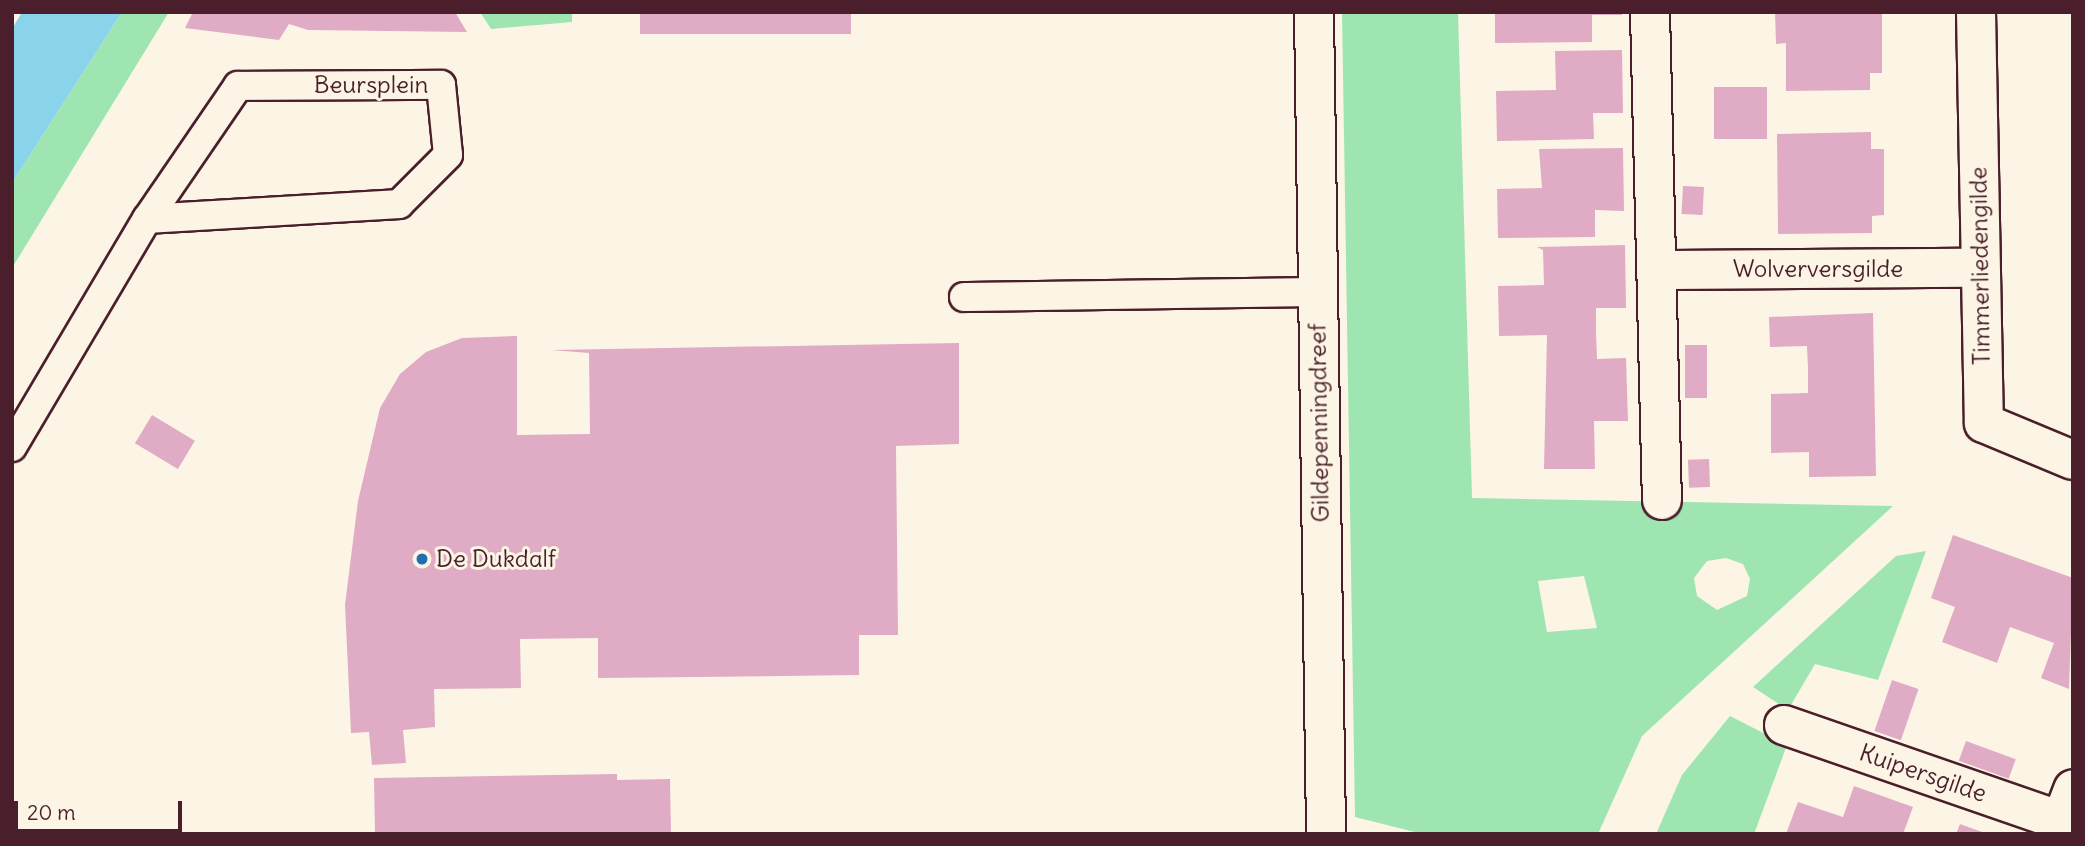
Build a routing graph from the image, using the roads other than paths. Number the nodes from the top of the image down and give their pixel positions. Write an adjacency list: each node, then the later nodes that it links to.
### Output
1 (1314, 12): 7 (street, Gildepenningdreef)
2 (1650, 12): 6 (street)
3 (1976, 12): 5 (street, Timmerliedengilde)
4 (147, 219): 4 (lane, Beursplein); 9 (lane, Beursplein)
5 (1979, 268): 6 (street, Wolverversgilde); 10 (street, Timmerliedengilde)
6 (1656, 270): 11 (street)
7 (1318, 292): 8 (lane); 14 (street, Gildepenningdreef)
8 (964, 297)
9 (12, 447)
10 (2073, 460)
11 (1662, 500)
12 (1784, 724): 13 (street, Kuipersgilde)
13 (2069, 812)
14 (1325, 823)

